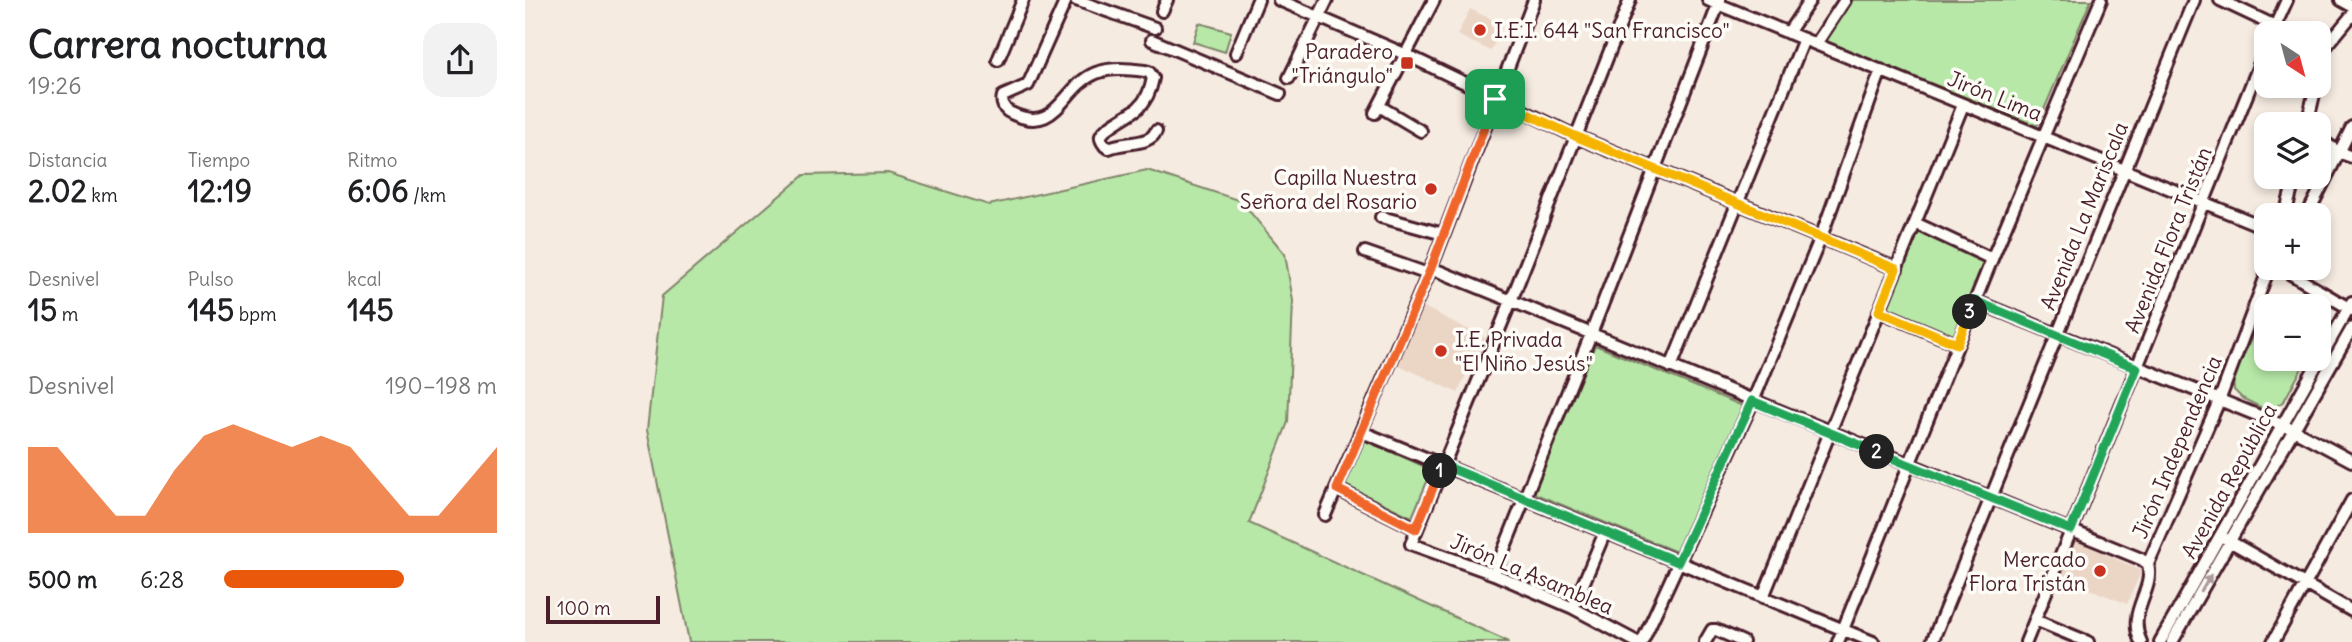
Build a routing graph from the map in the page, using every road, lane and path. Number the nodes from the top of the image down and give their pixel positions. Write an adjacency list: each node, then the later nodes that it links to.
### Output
1 (1023, 0): 33 (street)
2 (1066, 0): 41 (street)
3 (1076, 0): 25 (street)
4 (1167, 0): 20 (street)
5 (1258, 0): 31 (street)
6 (1279, 0): 22 (street)
7 (1327, 0): 22 (street)
8 (1434, 0): 32 (street)
9 (1534, 0): 38 (street)
10 (1630, 0): 43 (street)
11 (1809, 0): 26 (street)
12 (1845, 0): 30 (street)
13 (2101, 0): 44 (street)
14 (2194, 0): 50 (street, Avenida La Mariscala)
15 (2220, 0): 23 (street)
16 (2341, 0): 19 (street)
17 (1716, 1): 26 (street, Jirón Lima); 49 (street)
18 (2288, 1): 24 (street)
19 (2352, 6)
20 (1162, 12)
21 (2352, 15): 27 (street)
22 (1319, 18): 32 (street); 35 (street)
23 (2258, 21)
24 (2278, 21)
25 (1155, 28)
26 (1789, 33): 28 (street, Jirón Lima)
27 (2331, 37)
28 (1804, 39): 30 (street, Jirón Lima); 52 (street)
29 (1152, 40): 37 (street)
30 (1817, 44): 34 (street, Jirón Lima)
31 (1236, 53)
32 (1407, 55): 38 (street); 42 (street)
33 (998, 61)
34 (1881, 70): 39 (street, Jirón Lima); 60 (street)
35 (1289, 78)
36 (2254, 78): 53 (street, Avenida Flora Tristán)
37 (1280, 94)
38 (1495, 99): 43 (street); 59 (street)
39 (1963, 105): 44 (street, Jirón Lima); 57 (street)
40 (2352, 127): 46 (street)
41 (1156, 131)
42 (1421, 131)
43 (1575, 136): 49 (street); 67 (street)
44 (2043, 137): 50 (street, Jirón Lima); 62 (street)
45 (2331, 147): 46 (street)
46 (2338, 152): 47 (street); 48 (street); 55 (street)
47 (2331, 156)
48 (2352, 157)
49 (1655, 170): 52 (street); 72 (street)
50 (2123, 170): 53 (street, Jirón Lima); 73 (street, Avenida La Mariscala)
51 (2293, 189): 54 (street)
52 (1736, 202): 60 (street); 75 (street)
53 (2203, 203): 58 (street, Jirón Lima); 76 (street, Avenida Flora Tristán)
54 (2289, 203)
55 (2313, 203)
56 (1381, 217): 59 (street)
57 (1915, 223): 62 (street); 63 (street)
58 (2254, 223)
59 (1443, 234): 64 (street)
60 (1821, 237): 63 (street); 77 (street)
61 (1365, 252): 64 (street)
62 (1992, 259): 68 (street)
63 (1896, 269): 70 (street)
64 (1429, 271): 67 (street); 81 (street)
65 (2265, 280): 78 (street, Jirón Independencia)
66 (2302, 280): 69 (street)
67 (1511, 301): 72 (street); 84 (street)
68 (1975, 301): 73 (street); 74 (street)
69 (2351, 306): 79 (street, Avenida República)
70 (1879, 311): 74 (street); 82 (street)
71 (2352, 328): 80 (street, Avenida República)
72 (1591, 334): 75 (street); 87 (street)
73 (2057, 334): 76 (street); 88 (street, Avenida La Mariscala)
74 (1957, 344): 85 (street)
75 (1671, 367): 77 (street)
76 (2137, 368): 78 (street); 92 (street, Avenida Flora Tristán)
77 (1752, 401): 82 (street); 95 (street)
78 (2220, 401): 79 (street); 96 (street, Jirón Independencia)
79 (2282, 425): 80 (street); 94 (street, Avenida República)
80 (2294, 430): 83 (street); 94 (street, Avenida República)
81 (1362, 432): 84 (street); 86 (street)
82 (1830, 433): 85 (street); 99 (street)
83 (2352, 461)
84 (1443, 465): 87 (street); 91 (street)
85 (1910, 466): 88 (street); 103 (street)
86 (1337, 489): 90 (street); 91 (street)
87 (1524, 498): 93 (street); 97 (street)
88 (1991, 499): 92 (street); 109 (street, Avenida La Mariscala)
89 (2352, 500): 98 (street)
90 (1325, 514)
91 (1416, 529): 97 (street, Jirón La Asamblea)
92 (2071, 530): 96 (street); 102 (street, Avenida Flora Tristán)
93 (1605, 532): 95 (street); 100 (street)
94 (2225, 538): 98 (street); 113 (street, Avenida República); 114 (street, Avenida República, one-way to 94)
95 (1678, 562): 99 (street); 104 (street)
96 (2148, 564): 112 (street, Jirón Independencia)
97 (1494, 574): 100 (street, Jirón La Asamblea)
98 (2305, 584): 101 (street); 115 (street)
99 (1763, 597): 103 (street)
100 (1573, 608): 104 (street, Jirón La Asamblea)
101 (2352, 611)
102 (2035, 620): 110 (street, Avenida Flora Tristán); 111 (street)
103 (1843, 630): 107 (street); 108 (street)
104 (1640, 642)
105 (1705, 642): 106 (street)
106 (1743, 642)
107 (1838, 642)
108 (1873, 642)
109 (1932, 642)
110 (2026, 642)
111 (2088, 642)
112 (2141, 642)
113 (2161, 642)
114 (2172, 642)
115 (2273, 642)

